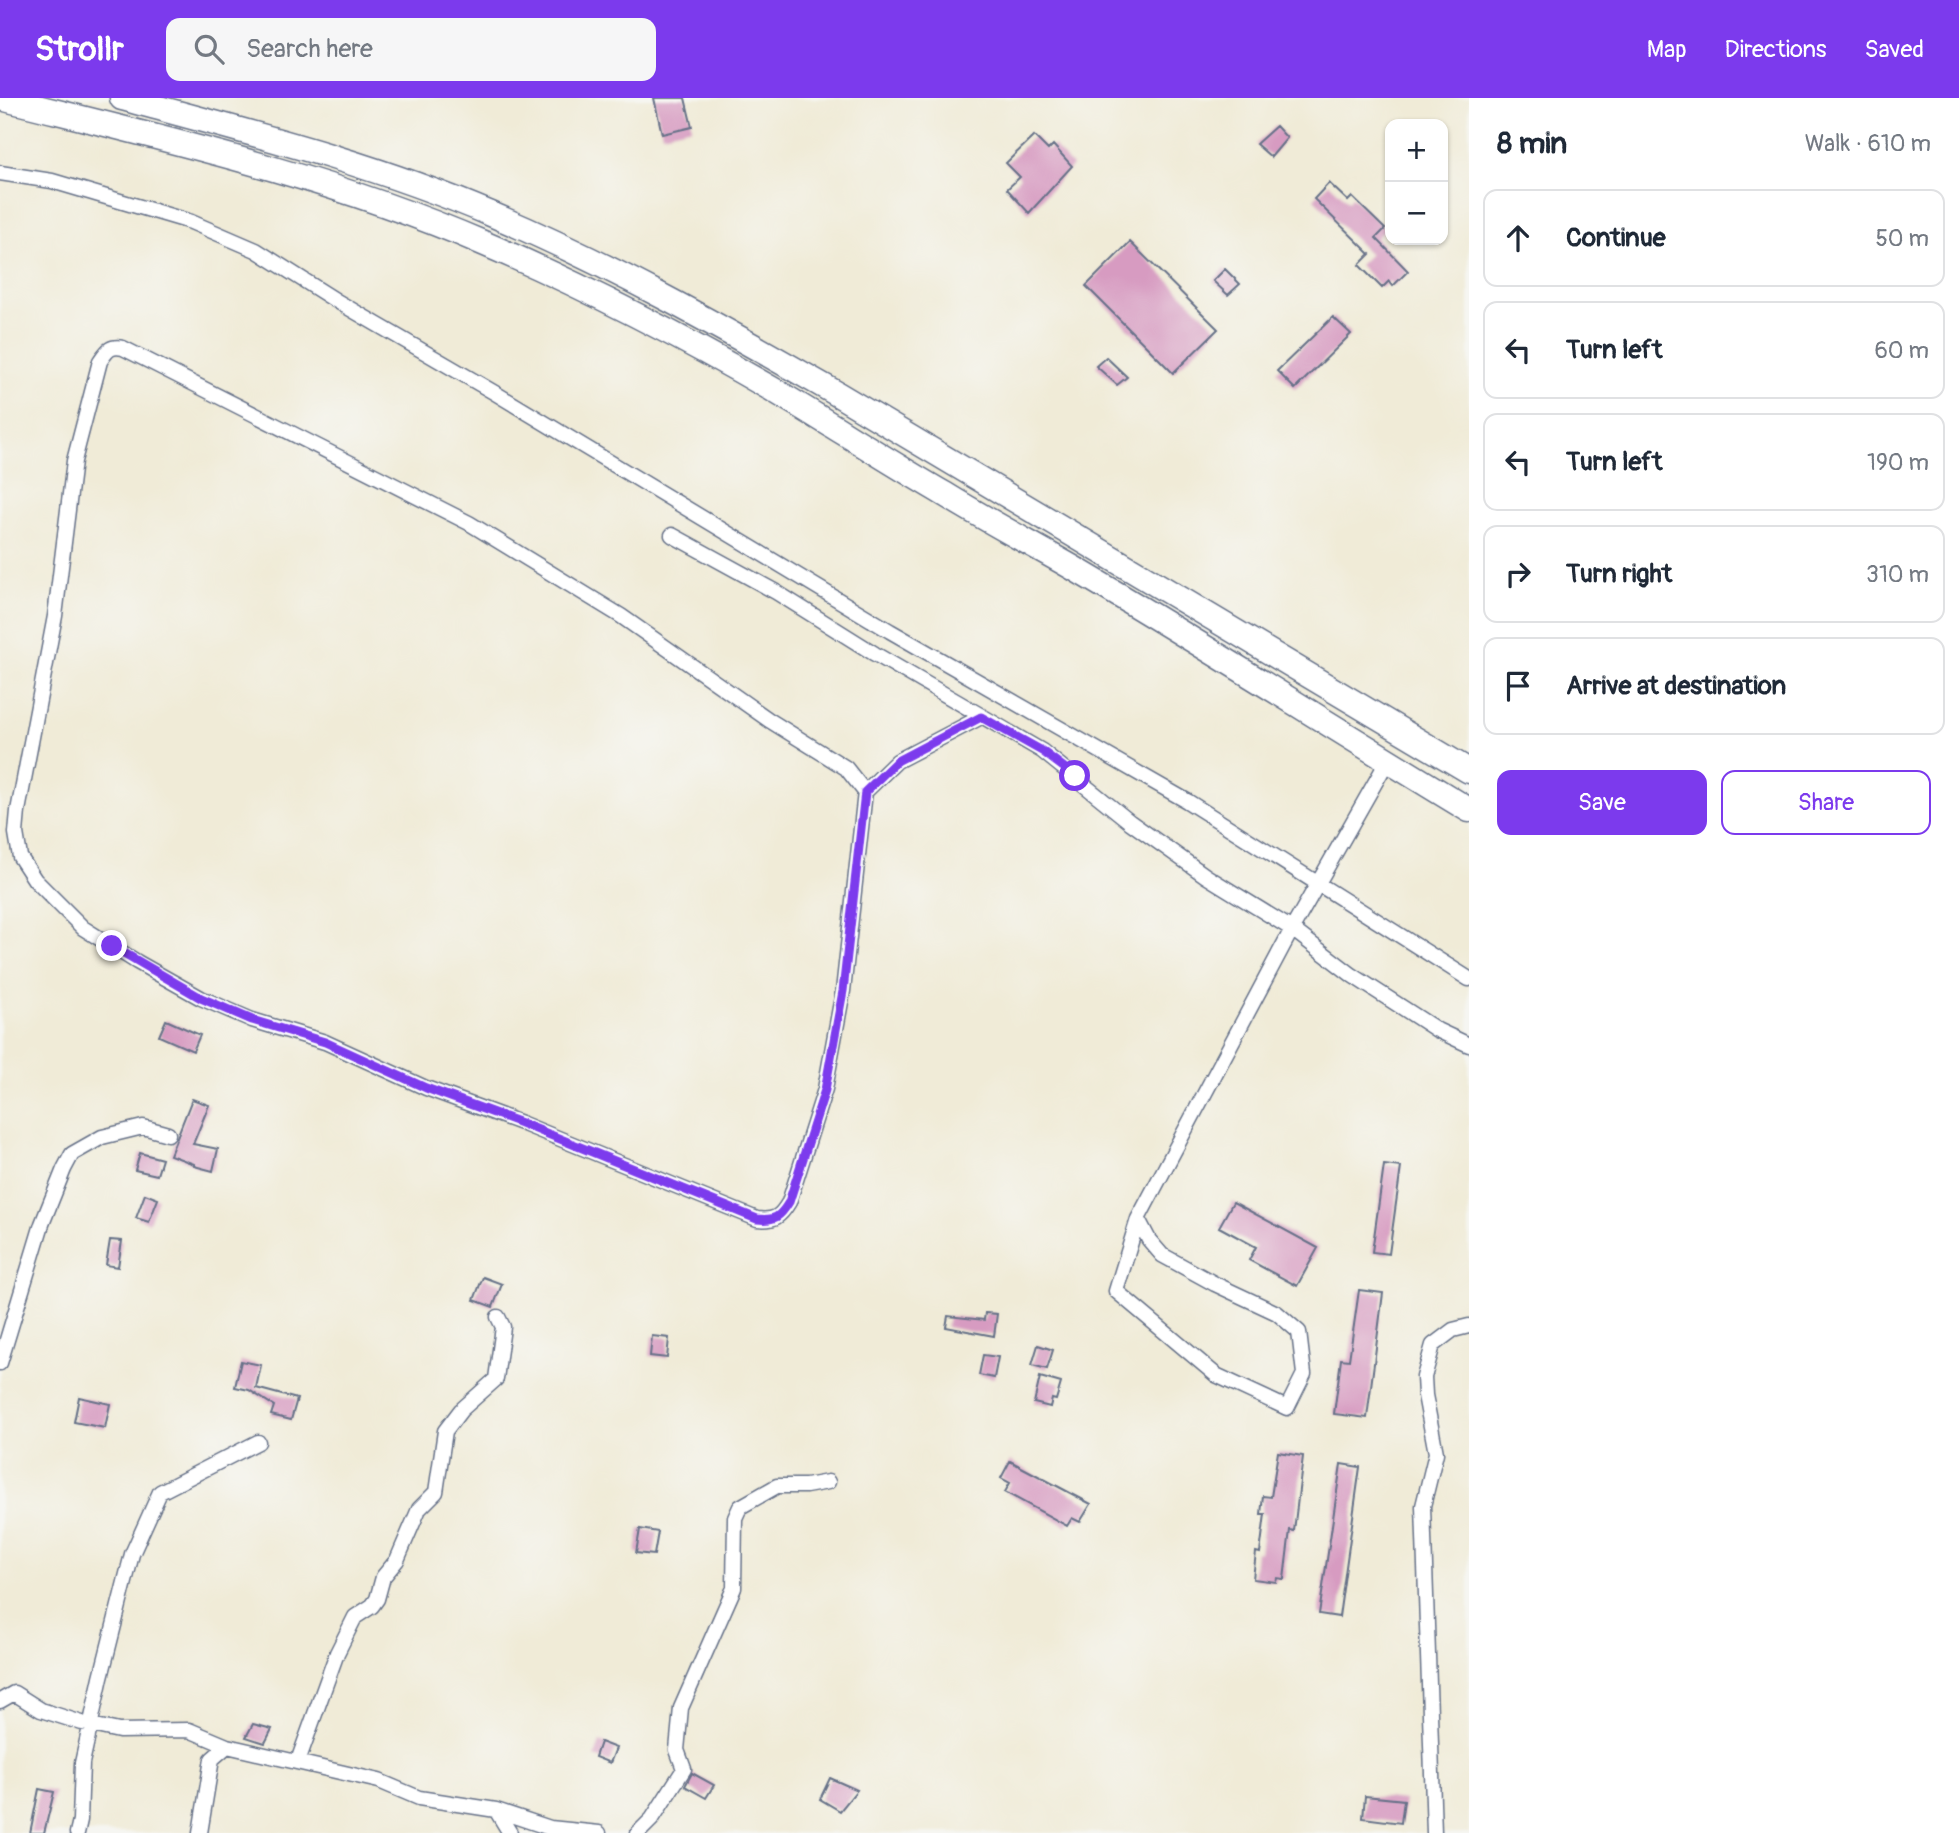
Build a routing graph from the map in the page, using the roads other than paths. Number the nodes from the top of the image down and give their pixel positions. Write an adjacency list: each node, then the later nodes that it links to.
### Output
1 (1, 98): 6 (highway)
2 (122, 98): 7 (highway)
3 (0, 173): 10 (street)
4 (672, 535): 5 (street)
5 (981, 717): 8 (street); 11 (street)
6 (1388, 761): 9 (highway); 10 (street)
7 (1469, 771)
8 (865, 792): 8 (street)
9 (1469, 810)
10 (1319, 886): 11 (street); 12 (street)
11 (1293, 929): 13 (street); 15 (street)
12 (1469, 979)
13 (1469, 1045)
14 (168, 1134): 18 (street)
15 (1138, 1219): 15 (street)
16 (498, 1317): 24 (street)
17 (1469, 1326): 31 (street)
18 (0, 1363)
19 (258, 1442): 22 (street)
20 (828, 1482): 30 (street)
21 (0, 1701): 22 (street)
22 (90, 1725): 23 (street); 26 (street)
23 (227, 1746): 24 (street); 27 (street)
24 (298, 1760): 25 (street)
25 (496, 1810): 28 (street); 29 (street)
26 (77, 1833)
27 (200, 1833)
28 (510, 1833)
29 (599, 1833)
30 (638, 1833)
31 (1434, 1833)

